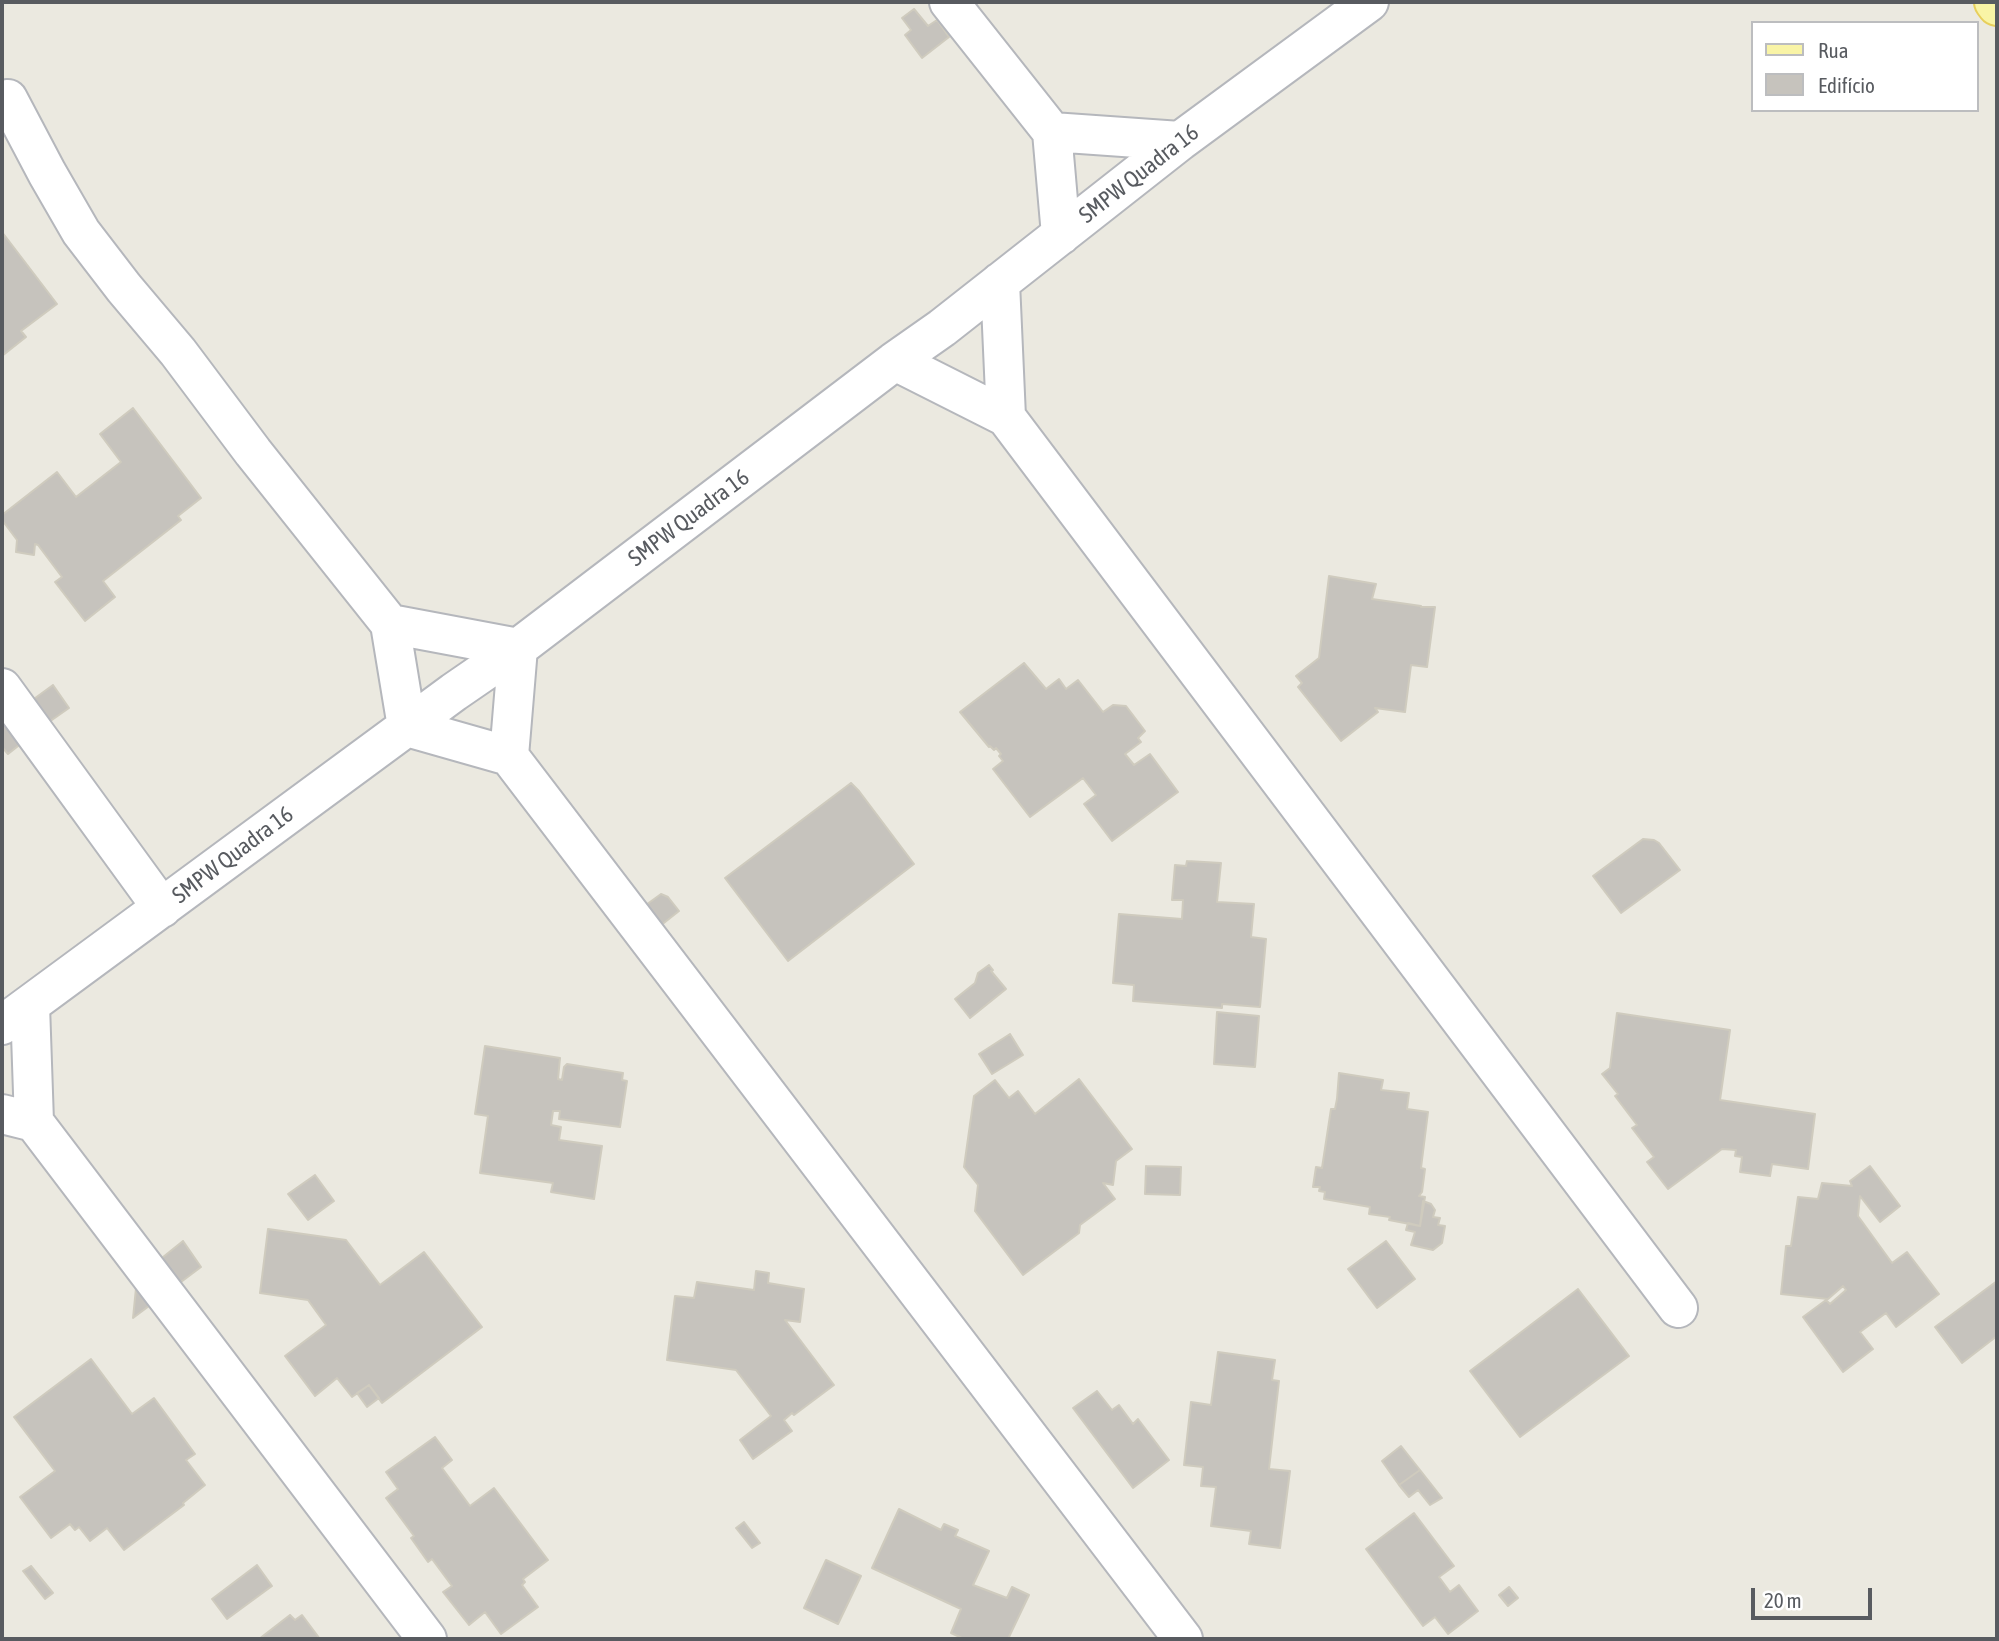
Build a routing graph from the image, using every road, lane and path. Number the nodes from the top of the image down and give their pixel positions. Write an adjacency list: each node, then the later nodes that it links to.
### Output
1 (949, 2): 4 (street)
2 (1369, 2): 5 (street, SMPW Quadra 16)
3 (8, 99): 10 (street)
4 (1052, 132): 5 (street); 6 (street)
5 (1180, 141): 6 (street, SMPW Quadra 16)
6 (1061, 235): 7 (street, SMPW Quadra 16)
7 (1000, 282): 8 (street, SMPW Quadra 16); 9 (street)
8 (895, 360): 9 (street); 11 (street, SMPW Quadra 16)
9 (1006, 417): 18 (street)
10 (390, 624): 11 (street); 13 (street)
11 (518, 648): 13 (street, SMPW Quadra 16); 14 (street)
12 (2, 688): 15 (street)
13 (407, 727): 14 (street); 15 (street, SMPW Quadra 16)
14 (509, 756): 20 (street)
15 (162, 908): 16 (street, SMPW Quadra 16)
16 (16, 1015): 17 (street)
17 (18, 1118): 19 (street)
18 (1678, 1308)
19 (427, 1639)
20 (1183, 1639)

